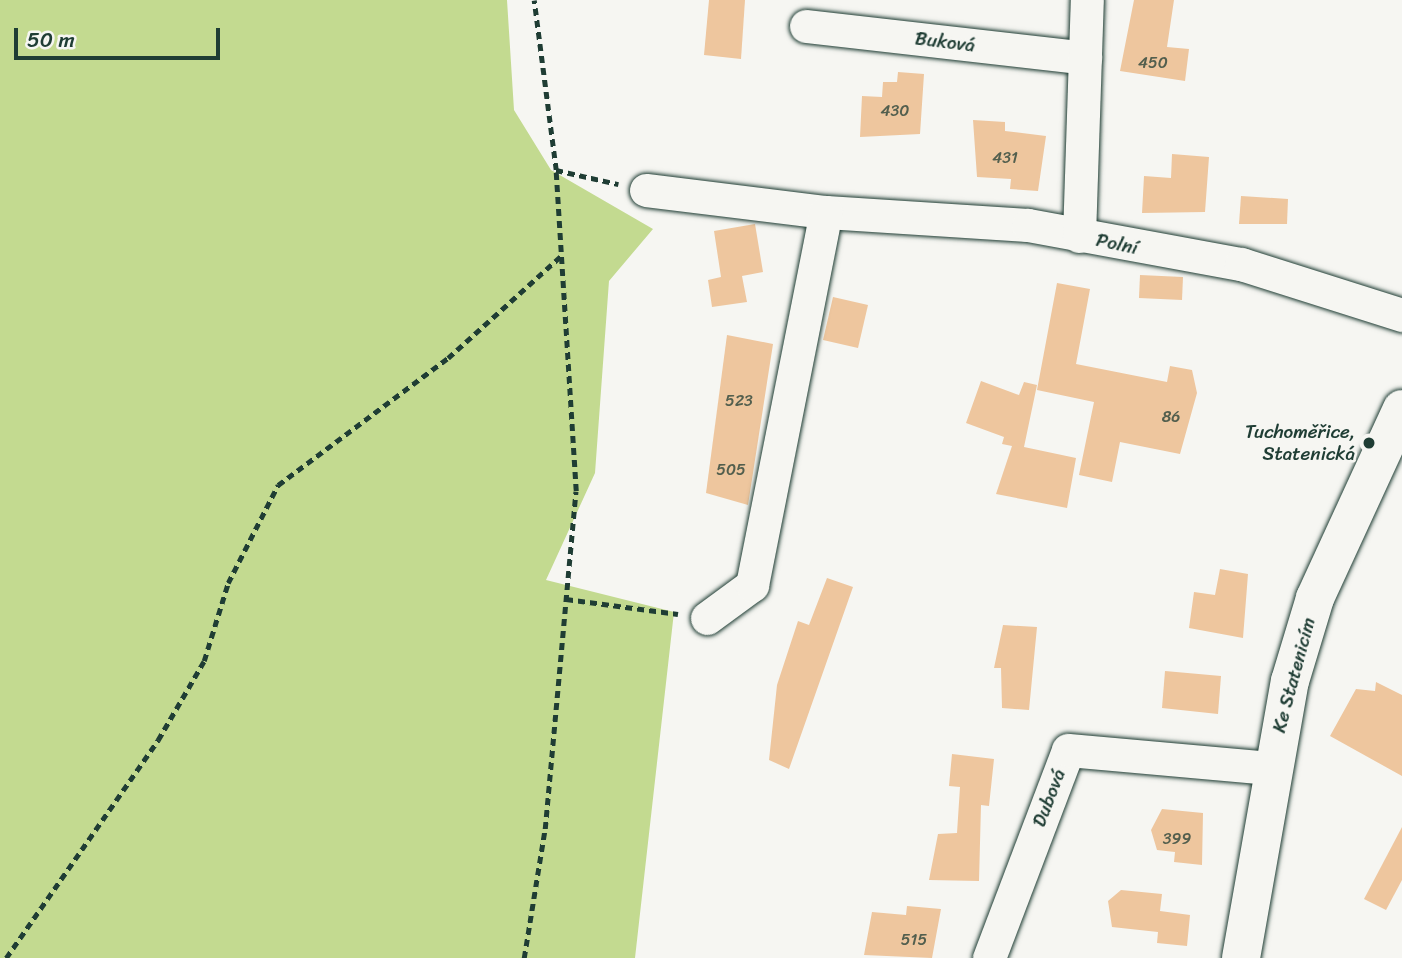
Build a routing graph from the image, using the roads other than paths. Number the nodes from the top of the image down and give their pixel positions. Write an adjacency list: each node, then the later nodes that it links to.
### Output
1 (1087, 0): 3 (street)
2 (806, 26): 3 (street, Buková)
3 (1085, 58): 6 (street)
4 (646, 190): 5 (street, Polní)
5 (825, 212): 6 (street, Polní); 9 (street)
6 (1079, 236): 7 (street, Polní)
7 (1402, 315)
8 (1402, 409): 10 (street, Ke Statenicím)
9 (707, 618)
10 (1270, 768): 11 (street, Dubová); 12 (street, Ke Statenicím)
11 (989, 958)
12 (1241, 958)

